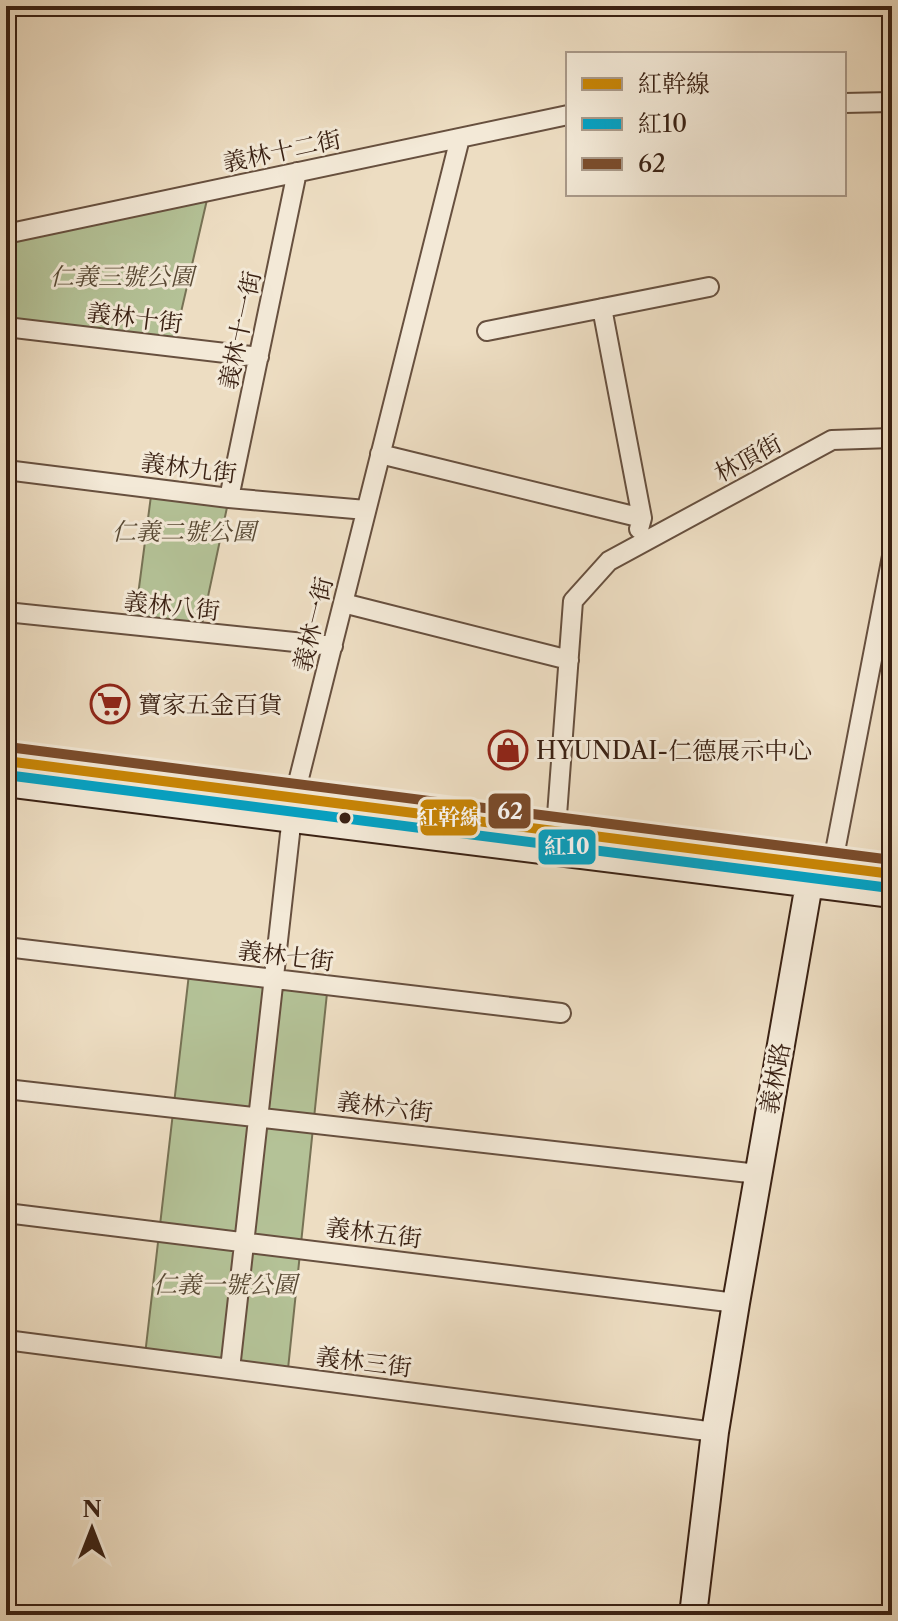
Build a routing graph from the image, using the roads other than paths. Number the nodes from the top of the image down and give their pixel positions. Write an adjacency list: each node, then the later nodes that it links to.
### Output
1 (892, 102): 2 (street)
2 (846, 103)
3 (566, 115): 4 (street, 義林十二街)
4 (460, 138): 5 (street, 義林十二街); 13 (street, 義林一街)
5 (297, 172): 6 (street, 義林十二街); 11 (street, 義林十一街)
6 (6, 234)
7 (709, 287): 8 (street)
8 (602, 308): 10 (street); 17 (street)
9 (6, 327): 11 (street, 義林十街)
10 (487, 331)
11 (259, 357): 15 (street, 義林十一街)
12 (892, 438): 18 (street, 林頂街)
13 (380, 454): 16 (street, 義林一街); 17 (street)
14 (6, 470): 15 (street, 義林九街)
15 (229, 498): 16 (street, 義林九街)
16 (366, 510): 20 (street, 義林一街)
17 (642, 518): 18 (street)
18 (634, 547): 23 (street, 林頂街)
19 (892, 556): 28 (street)
20 (343, 603): 22 (street, 義林一街); 23 (street)
21 (6, 612): 22 (street, 義林八街)
22 (333, 646): 26 (street, 義林一街)
23 (569, 660): 27 (street, 林頂街)
24 (6, 761): 26 (main road)
25 (6, 783): 26 (main road)
26 (292, 808): 27 (main road); 33 (street, 義林一街)
27 (555, 840): 28 (main road); 30 (main road)
28 (832, 867): 29 (main road); 30 (street)
29 (892, 874)
30 (809, 884): 31 (main road); 37 (main road, 義林路)
31 (892, 894)
32 (6, 947): 33 (street, 義林七街)
33 (275, 979): 34 (street, 義林七街); 36 (street, 義林一街)
34 (561, 1013)
35 (6, 1089): 36 (street, 義林六街)
36 (259, 1117): 37 (street, 義林六街); 39 (street, 義林一街)
37 (758, 1174): 40 (main road, 義林路)
38 (6, 1213): 39 (street, 義林五街)
39 (245, 1242): 40 (street, 義林五街); 42 (street, 義林一街)
40 (736, 1303): 43 (main road, 義林路)
41 (6, 1340): 42 (street, 義林三街)
42 (230, 1369): 43 (street, 義林三街)
43 (715, 1432): 44 (main road, 義林路)
44 (693, 1615)

